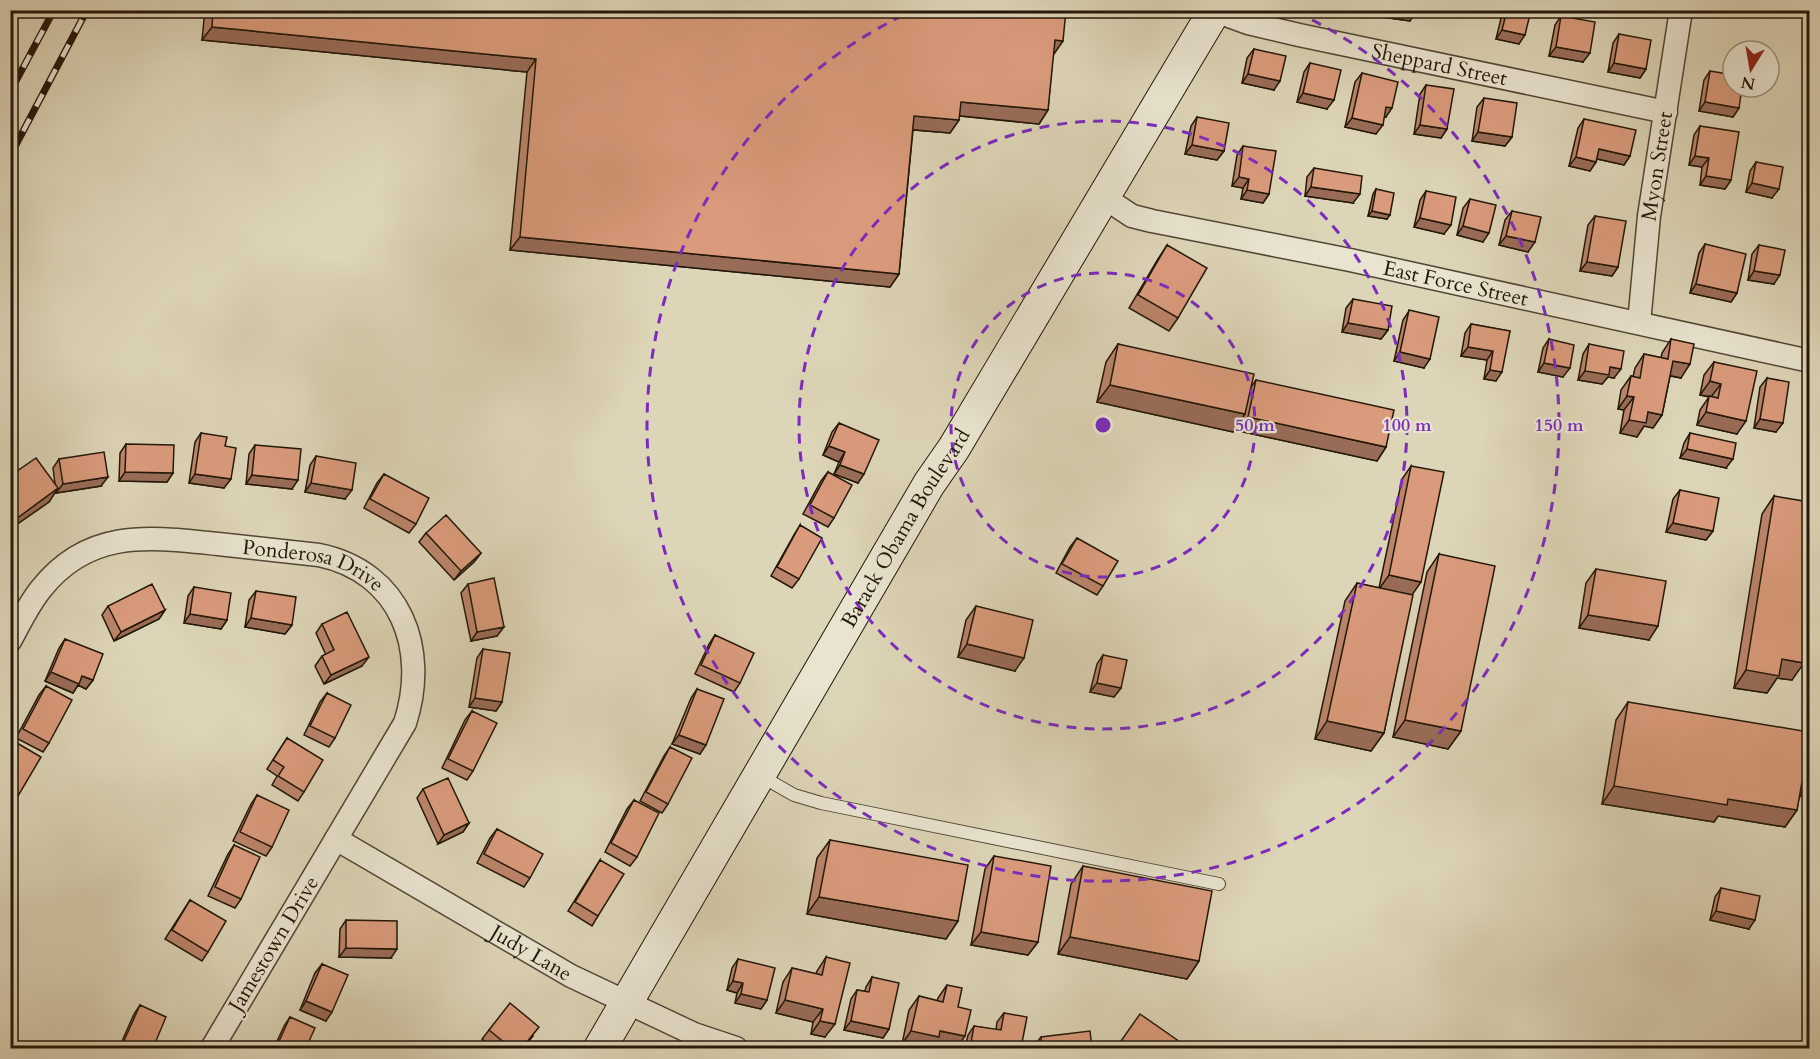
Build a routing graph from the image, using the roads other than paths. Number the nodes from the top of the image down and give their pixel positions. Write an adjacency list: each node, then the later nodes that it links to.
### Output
1 (1215, 10): 3 (street, Sheppard Street); 4 (main road, Barack Obama Boulevard)
2 (1681, 10): 3 (street, Myon Street)
3 (1666, 112): 5 (street, Myon Street)
4 (1105, 198): 5 (street, East Force Street); 8 (main road, Barack Obama Boulevard)
5 (1639, 323): 6 (street, East Force Street)
6 (1809, 361)
7 (10, 641): 9 (street, Ponderosa Drive)
8 (760, 776): 10 (lane); 11 (main road, Barack Obama Boulevard)
9 (336, 839): 11 (street, Judy Lane); 12 (street, Jamestown Drive)
10 (1219, 884)
11 (627, 1003): 13 (main road, Barack Obama Boulevard); 14 (street, Judy Lane)
12 (212, 1048)
13 (600, 1048)
14 (736, 1048)

